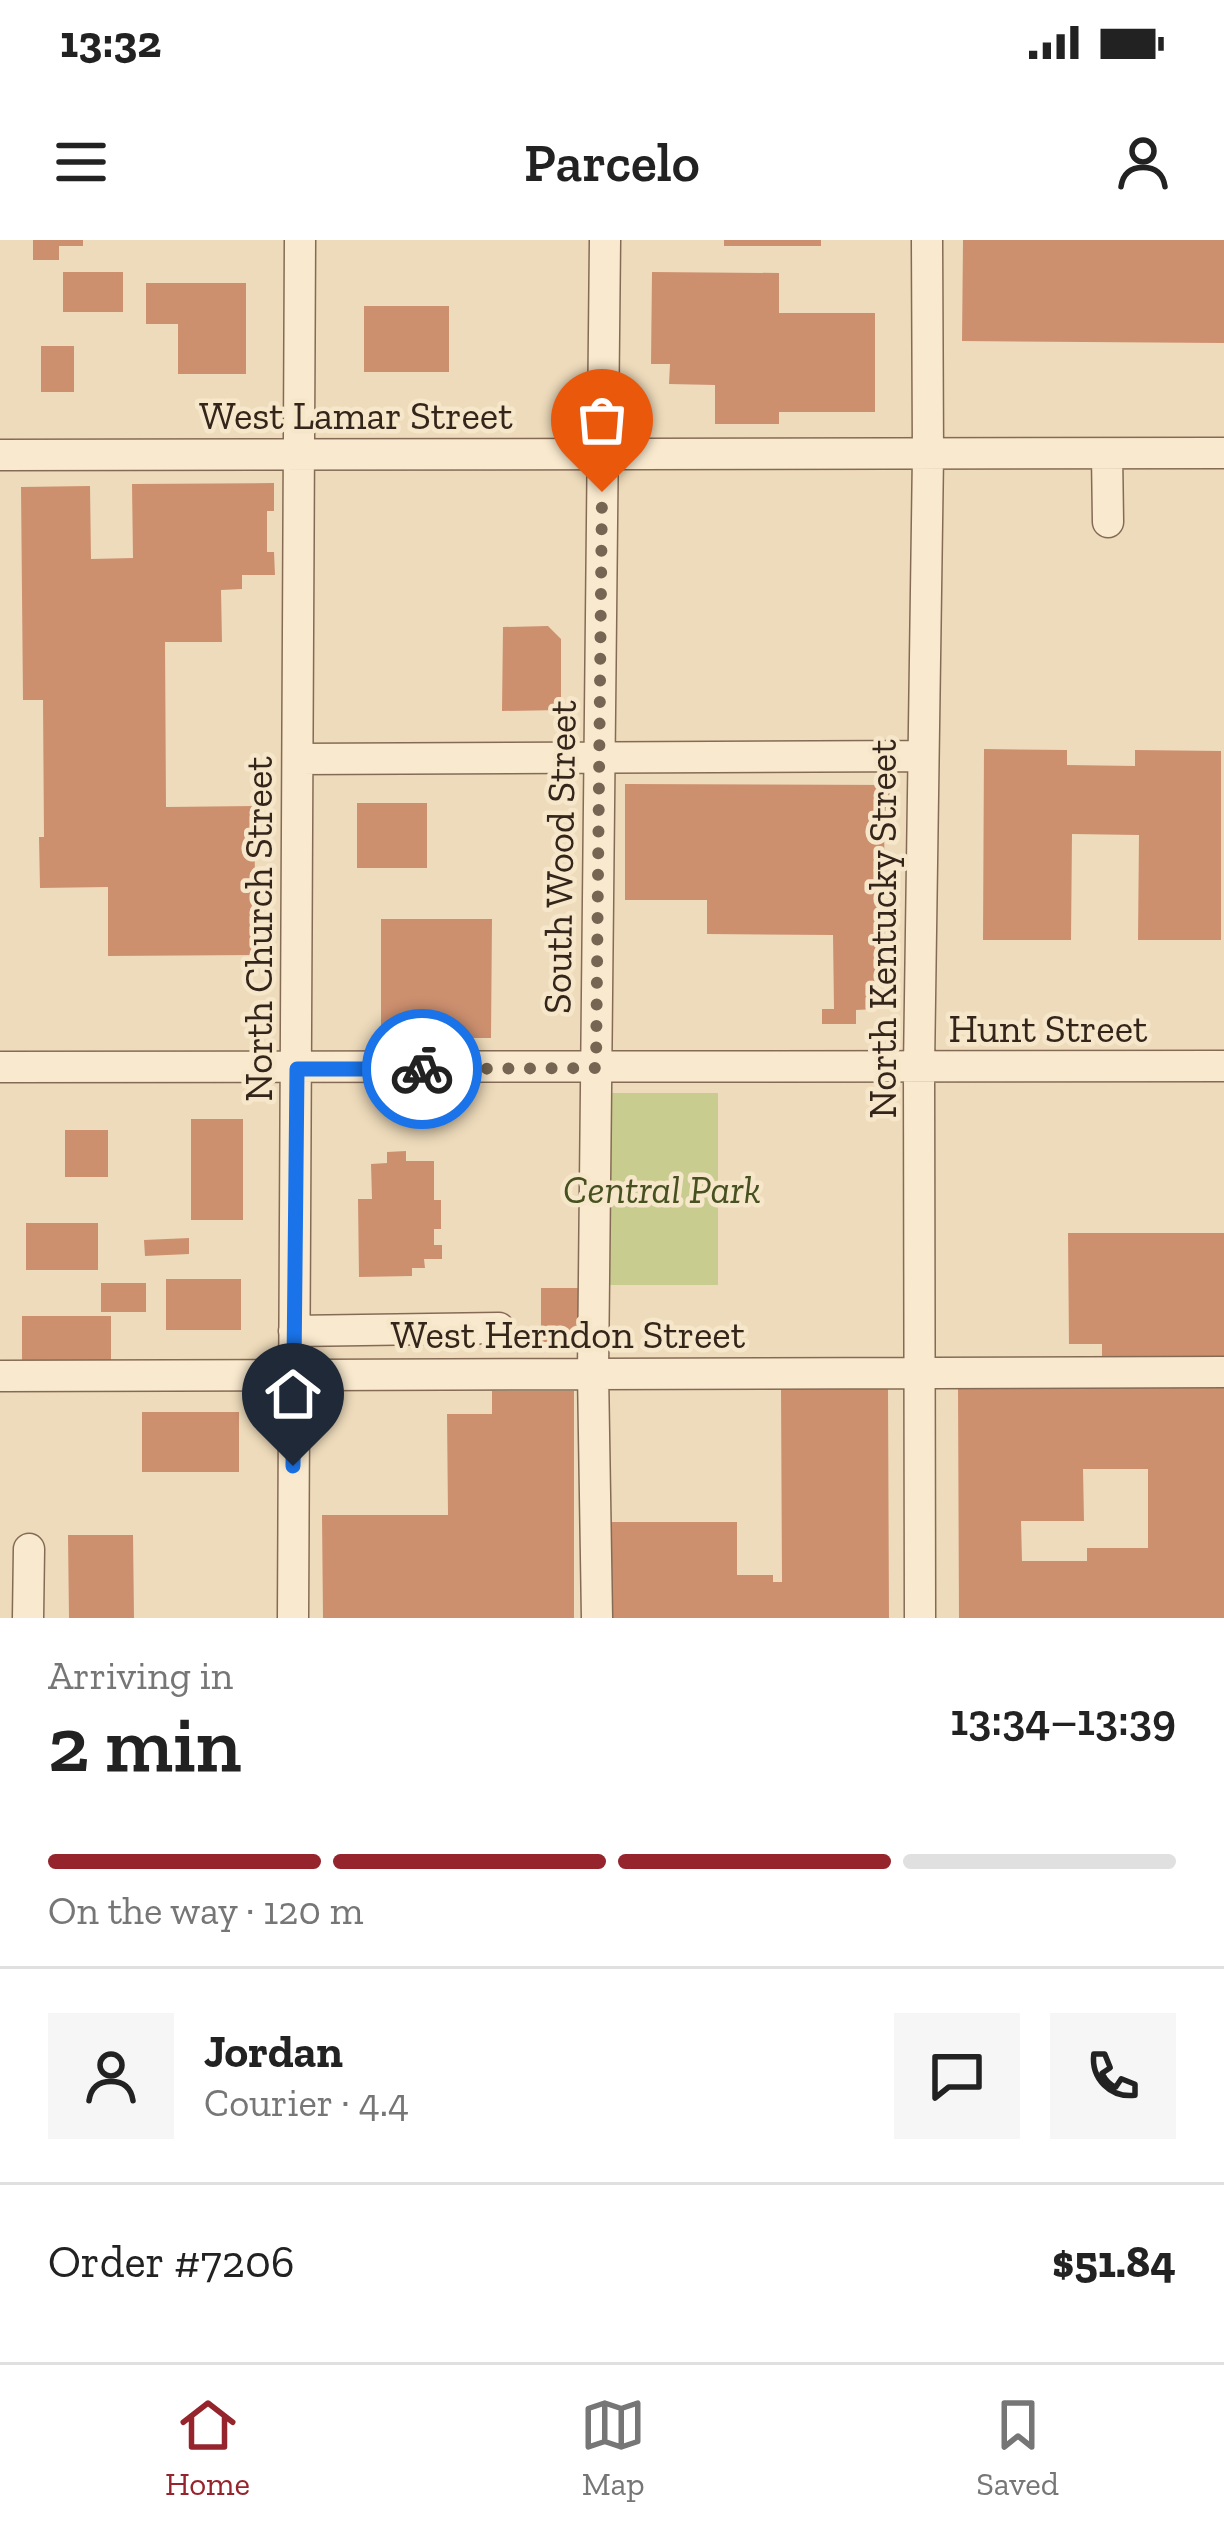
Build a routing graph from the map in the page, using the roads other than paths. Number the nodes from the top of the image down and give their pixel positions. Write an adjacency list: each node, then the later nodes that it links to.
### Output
1 (300, 240): 5 (street, North Church Street)
2 (605, 240): 6 (street, South Wood Street)
3 (927, 240): 9 (street, North Kentucky Street)
4 (1224, 453): 7 (street, West Lamar Street)
5 (296, 454): 6 (street, West Lamar Street); 8 (street, West Lamar Street); 13 (street, North Church Street)
6 (603, 454): 9 (street, West Lamar Street); 12 (street, South Wood Street)
7 (1107, 454): 9 (street, West Lamar Street); 10 (street)
8 (0, 455)
9 (928, 455): 11 (street, North Kentucky Street)
10 (1108, 522)
11 (922, 756): 12 (street); 16 (street, North Kentucky Street)
12 (599, 757): 13 (street); 17 (street, South Wood Street)
13 (298, 759): 18 (street, North Church Street)
14 (1224, 1066): 16 (street, Hunt Street)
15 (0, 1067): 18 (street, Hunt Street)
16 (919, 1067): 17 (street, Hunt Street); 21 (street, North Kentucky Street)
17 (596, 1068): 18 (street, Hunt Street); 22 (street, South Wood Street)
18 (297, 1069): 20 (street, North Church Street)
19 (499, 1328): 20 (street)
20 (294, 1331): 24 (street, North Church Street)
21 (920, 1371): 22 (street, West Herndon Street); 23 (street, West Herndon Street); 30 (street, North Kentucky Street)
22 (593, 1372): 24 (street, West Herndon Street); 29 (street, South Wood Street)
23 (1224, 1372)
24 (293, 1374): 25 (street, West Herndon Street); 28 (street, North Church Street)
25 (0, 1376)
26 (29, 1549): 27 (street)
27 (19, 1600)
28 (293, 1618)
29 (597, 1618)
30 (920, 1618)

